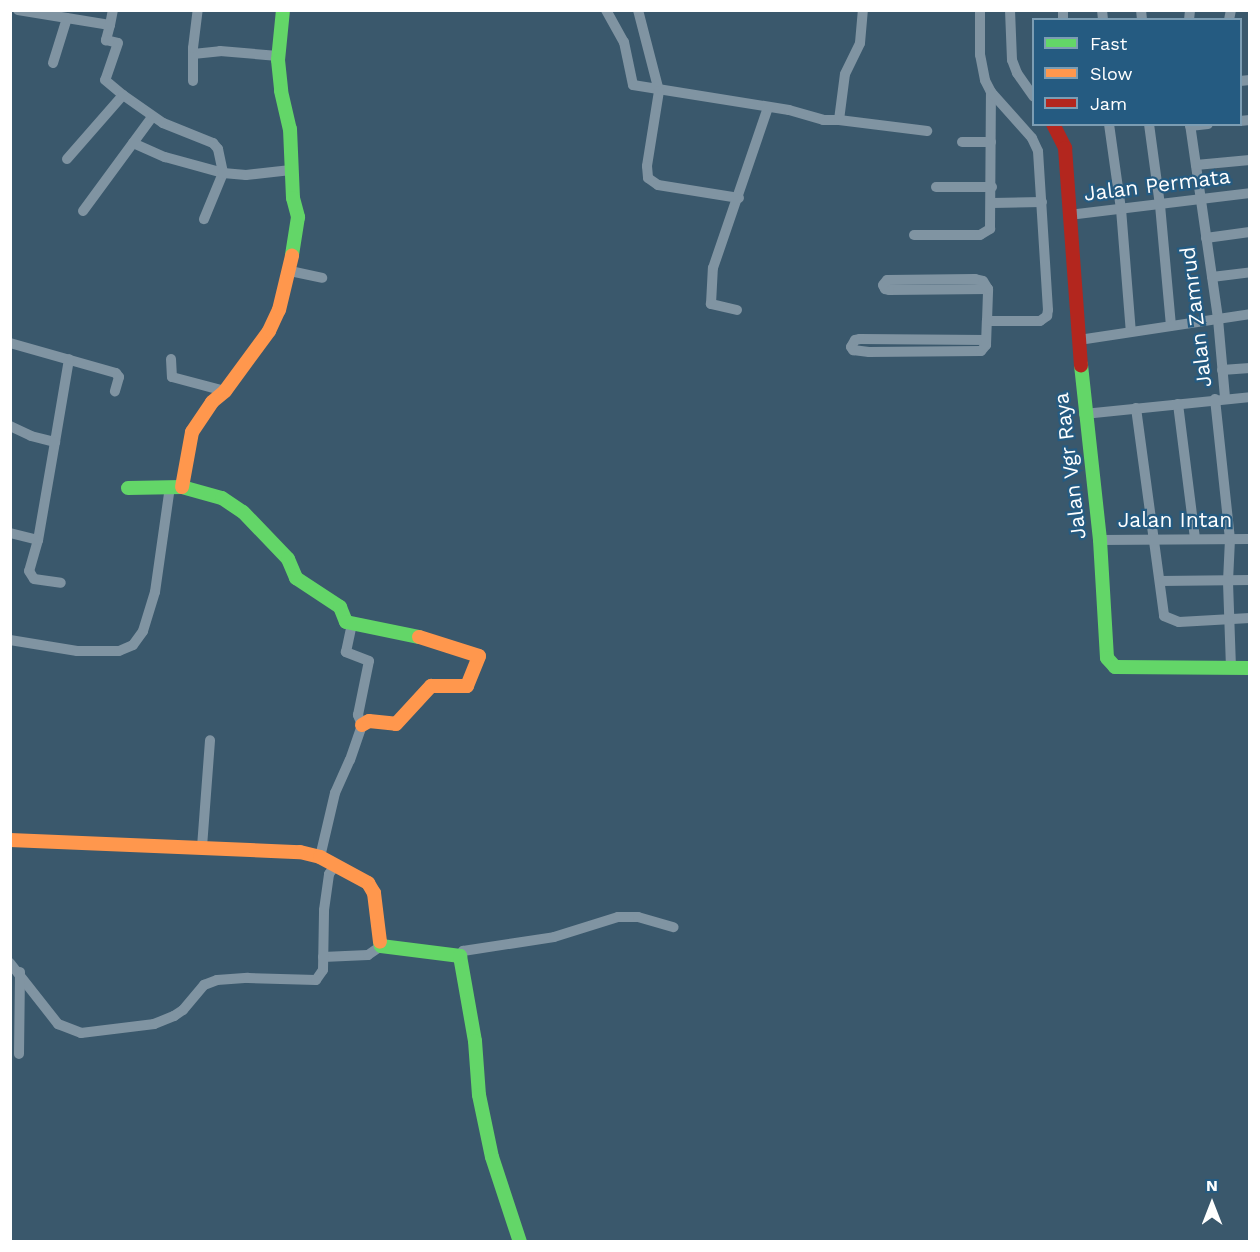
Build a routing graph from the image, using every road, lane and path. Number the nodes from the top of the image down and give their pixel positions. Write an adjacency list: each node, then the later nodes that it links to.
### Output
1 (18, 10): 10 (street)
2 (113, 10): 11 (street)
3 (198, 10): 12 (street)
4 (283, 10): 13 (street)
5 (606, 10): 16 (street)
6 (638, 10): 16 (street)
7 (863, 10): 22 (street)
8 (980, 10): 17 (street)
9 (1010, 10): 18 (street)
10 (67, 18): 11 (street); 14 (street)
11 (110, 25): 19 (street)
12 (193, 54): 13 (street); 15 (street)
13 (278, 56): 34 (street)
14 (53, 63)
15 (193, 81)
16 (659, 91): 20 (street); 39 (street)
17 (992, 92): 29 (street); 41 (street)
18 (1032, 94)
19 (123, 95): 21 (street); 31 (street)
20 (768, 107): 22 (street); 39 (street)
21 (152, 117): 30 (street); 35 (street)
22 (839, 120): 27 (street)
23 (1054, 126): 46 (street, Jalan Vgr Raya)
24 (1109, 126): 44 (street)
25 (1149, 126): 43 (street)
26 (1190, 126): 33 (street, Jalan Zamrud)
27 (927, 130)
28 (962, 142): 29 (street)
29 (991, 142): 37 (street)
30 (133, 143): 35 (street); 45 (street)
31 (67, 159)
32 (1250, 160): 33 (street)
33 (1196, 165): 40 (street, Jalan Zamrud)
34 (291, 170): 35 (street); 51 (street)
35 (223, 173): 47 (street)
36 (936, 187): 37 (street)
37 (992, 187): 42 (street)
38 (1250, 193): 40 (street, Jalan Permata)
39 (739, 198): 56 (street)
40 (1201, 200): 43 (street, Jalan Permata); 50 (street, Jalan Zamrud)
41 (1042, 202): 42 (street); 59 (street)
42 (992, 203): 49 (street)
43 (1160, 205): 44 (street, Jalan Permata); 60 (street)
44 (1121, 209): 46 (street, Jalan Permata); 61 (street)
45 (83, 211)
46 (1069, 215): 63 (street, Jalan Vgr Raya)
47 (204, 219)
48 (1250, 232): 50 (street)
49 (914, 235)
50 (1206, 238): 53 (street, Jalan Zamrud)
51 (290, 271): 54 (street); 70 (street)
52 (1250, 272): 53 (street)
53 (1212, 277): 58 (street, Jalan Zamrud)
54 (322, 278)
55 (988, 290): 55 (street); 59 (street)
56 (737, 310)
57 (1250, 314): 58 (street)
58 (1218, 319): 60 (street); 68 (street, Jalan Zamrud)
59 (987, 321): 62 (street)
60 (1171, 326): 61 (street)
61 (1131, 332): 63 (street)
62 (986, 340): 62 (street)
63 (1079, 340): 75 (street, Jalan Vgr Raya)
64 (10, 343): 65 (street)
65 (69, 359): 69 (street); 77 (street)
66 (171, 359): 70 (street)
67 (1250, 368): 68 (street)
68 (1222, 370): 72 (street, Jalan Zamrud)
69 (115, 391)
70 (225, 391): 78 (street)
71 (1250, 397): 72 (street)
72 (1220, 399): 73 (street); 83 (street, Jalan Zamrud)
73 (1178, 404): 74 (street); 82 (street)
74 (1136, 408): 75 (street); 81 (street)
75 (1084, 414): 86 (street, Jalan Vgr Raya)
76 (10, 426): 77 (street)
77 (55, 442): 85 (street)
78 (176, 487): 79 (street); 93 (street); 94 (street)
79 (128, 488)
80 (10, 533): 85 (street)
81 (1153, 539): 82 (street, Jalan Intan); 86 (street, Jalan Intan); 88 (street)
82 (1195, 539): 83 (street, Jalan Intan)
83 (1230, 539): 84 (street, Jalan Intan); 89 (street, Jalan Zamrud)
84 (1250, 539)
85 (38, 540): 90 (street)
86 (1100, 540): 96 (street, Jalan Vgr Raya)
87 (1250, 580): 89 (street)
88 (1160, 581): 89 (street); 91 (street)
89 (1228, 582): 91 (street, Jalan Zamrud)
90 (60, 584)
91 (1231, 618): 92 (street); 96 (street, Jalan Zamrud)
92 (1250, 618)
93 (352, 623): 97 (street); 97 (street)
94 (10, 640)
95 (1250, 668): 96 (street, Jalan Vgr Raya)
96 (1231, 669)
97 (362, 725): 101 (street)
98 (210, 740): 100 (street)
99 (10, 840): 100 (street)
100 (202, 847): 101 (street)
101 (320, 857): 102 (street)
102 (334, 866): 104 (street); 106 (street)
103 (674, 927): 105 (street)
104 (381, 946): 105 (street); 106 (street)
105 (460, 956): 110 (street)
106 (323, 957): 108 (street)
107 (10, 963): 108 (street)
108 (20, 972): 109 (street)
109 (19, 1054)
110 (520, 1242)

